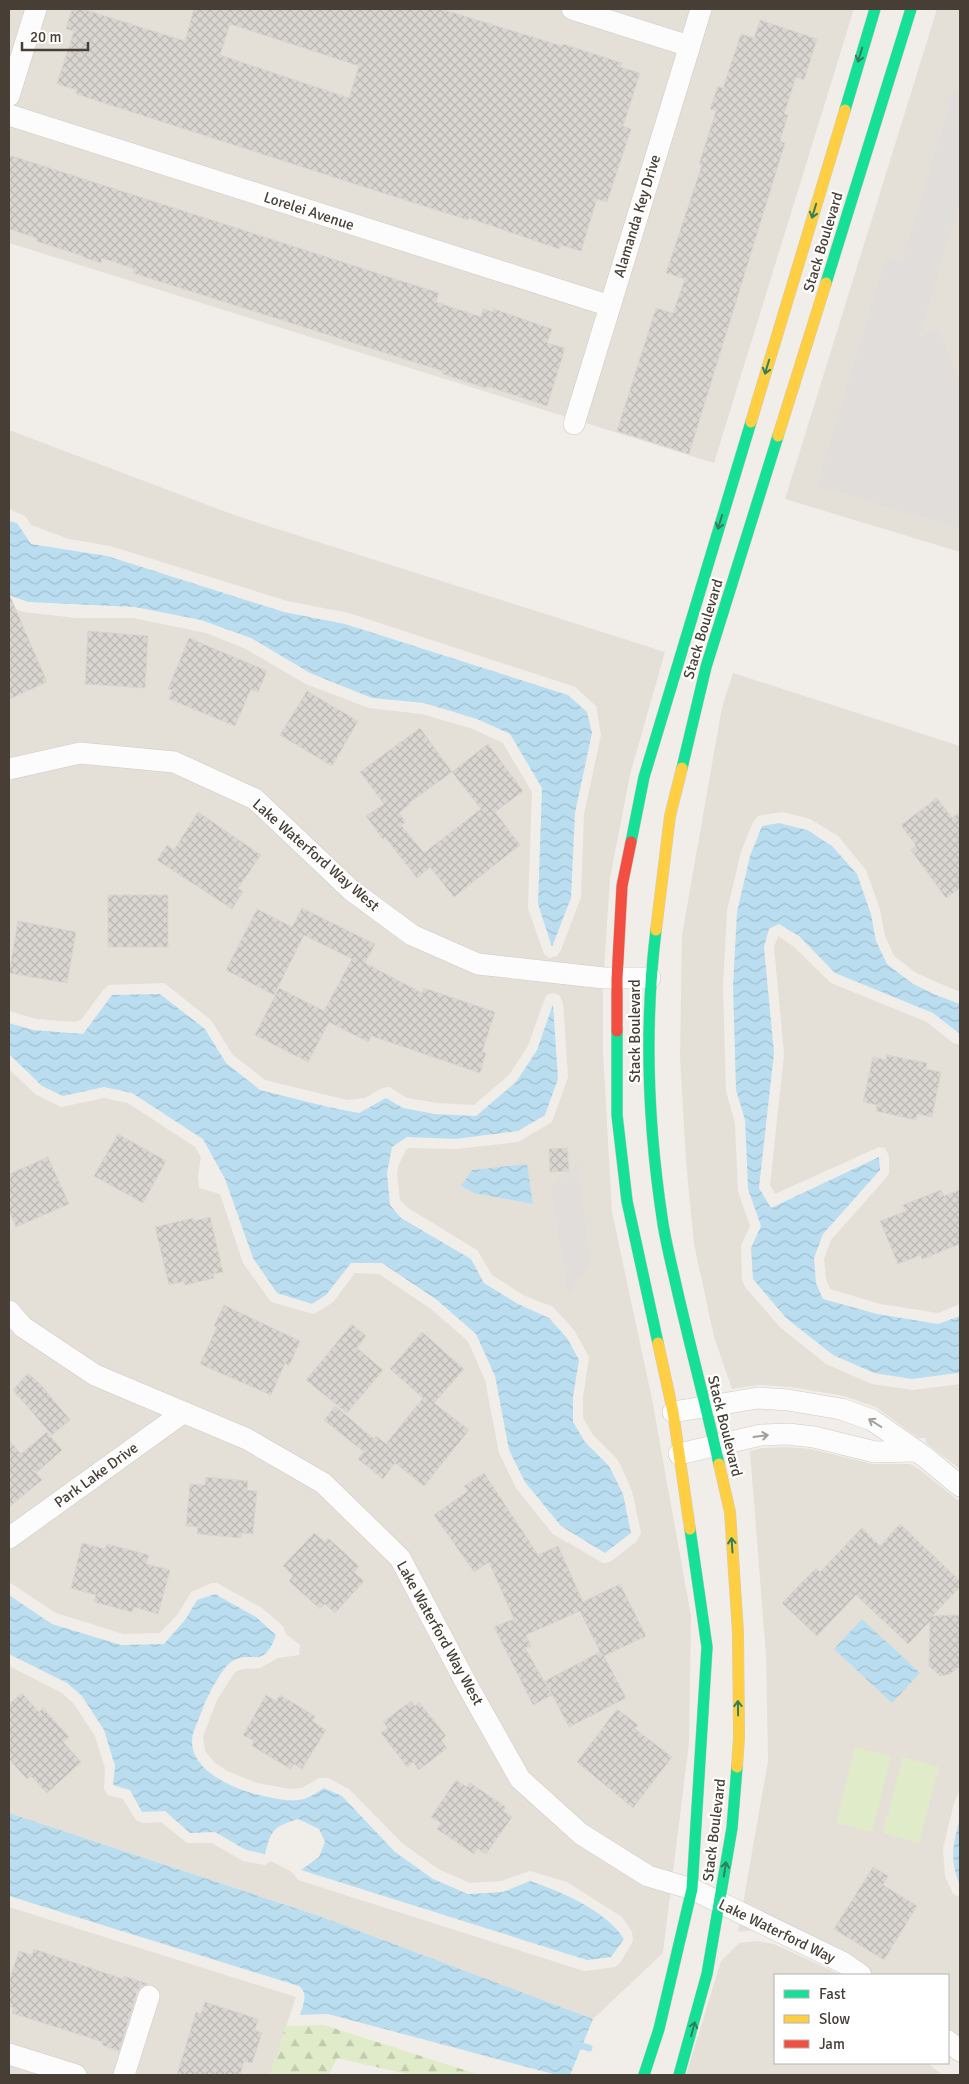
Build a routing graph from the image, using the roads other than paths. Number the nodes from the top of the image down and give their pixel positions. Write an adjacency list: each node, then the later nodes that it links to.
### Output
1 (36, 9): 7 (street)
2 (572, 9): 6 (street)
3 (701, 9): 6 (street, Alamanda Key Drive)
4 (875, 9): 13 (street, Stack Boulevard, one-way to 13)
5 (911, 9): 12 (street, Stack Boulevard)
6 (689, 46): 9 (street, Alamanda Key Drive)
7 (9, 96)
8 (9, 116): 9 (street, Lorelei Avenue)
9 (610, 306): 10 (street, Alamanda Key Drive)
10 (574, 424)
11 (9, 769): 13 (street, Lake Waterford Way West)
12 (650, 978): 13 (street, Lake Waterford Way West); 15 (street, Stack Boulevard)
13 (617, 979): 17 (street, Stack Boulevard)
14 (9, 1310): 16 (street, Lake Waterford Way West)
15 (706, 1406): 17 (street); 18 (street, Stack Boulevard); 19 (street, one-way to 15)
16 (184, 1412): 22 (street, Park Lake Drive); 23 (street, Lake Waterford Way West)
17 (673, 1412): 20 (street, Stack Boulevard)
18 (715, 1446): 19 (street, one-way to 19); 20 (street); 24 (street, Stack Boulevard, one-way to 18)
19 (914, 1452): 21 (street)
20 (679, 1454): 23 (street, Stack Boulevard)
21 (960, 1486)
22 (9, 1538)
23 (692, 1889): 24 (street, Lake Waterford Way); 32 (street, Stack Boulevard)
24 (720, 1903): 25 (street, Lake Waterford Way); 33 (street, Stack Boulevard, one-way to 24)
25 (860, 1974)
26 (149, 1996): 31 (street)
27 (949, 2042): 28 (street)
28 (960, 2051)
29 (9, 2054): 30 (street)
30 (76, 2075)
31 (124, 2075)
32 (644, 2075)
33 (679, 2075)

